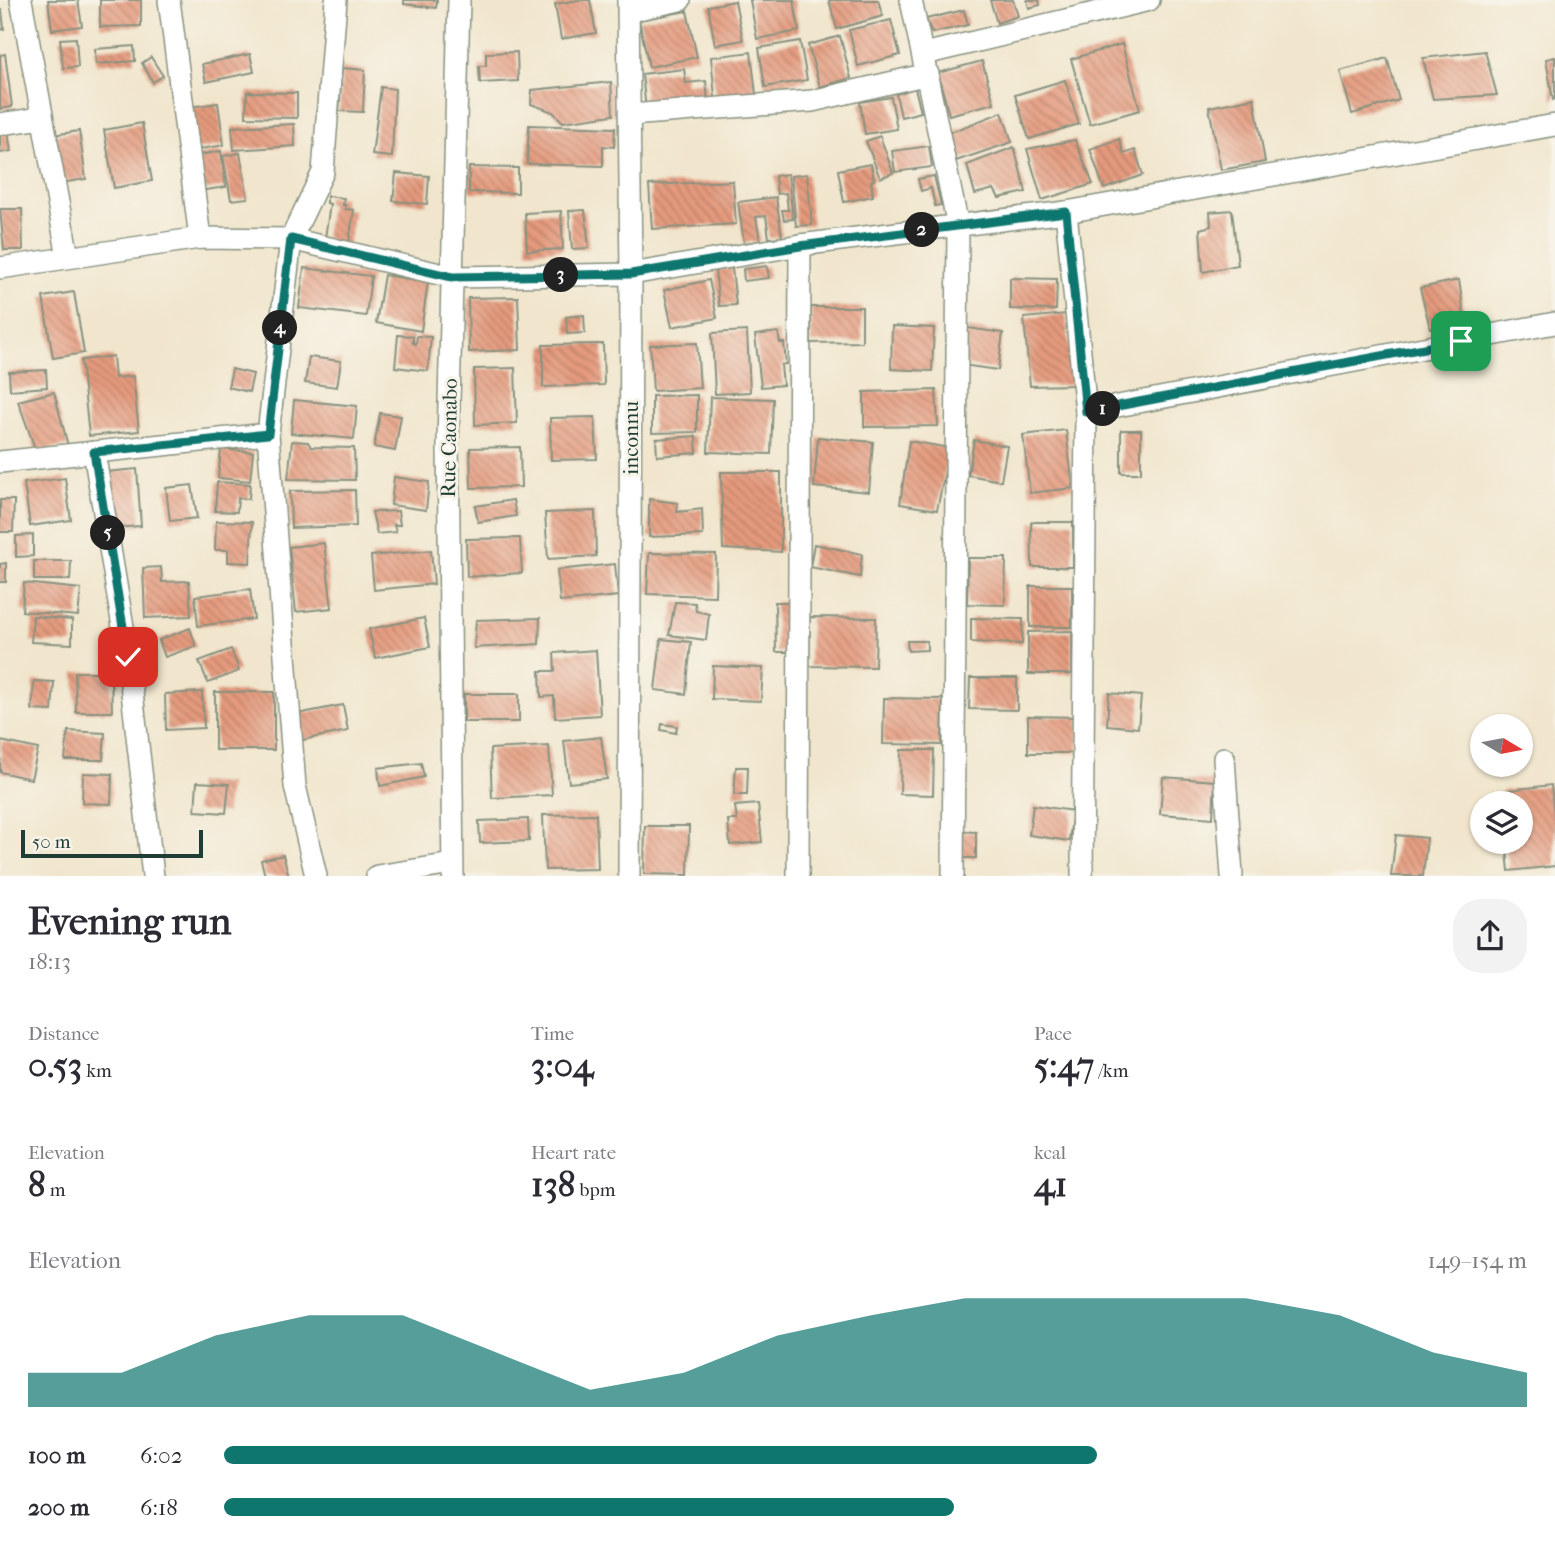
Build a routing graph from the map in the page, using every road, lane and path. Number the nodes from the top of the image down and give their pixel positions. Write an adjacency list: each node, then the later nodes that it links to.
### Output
1 (21, 0): 12 (street)
2 (169, 0): 17 (street)
3 (337, 0): 18 (street)
4 (459, 0): 23 (street, Rue Caonabo)
5 (680, 0): 8 (street)
6 (911, 0): 10 (street)
7 (1149, 0): 9 (street)
8 (629, 5): 11 (street, inconnu)
9 (1112, 5): 10 (street)
10 (926, 64): 11 (street); 16 (street)
11 (630, 115): 22 (street, inconnu)
12 (42, 118): 13 (street); 20 (street)
13 (0, 124)
14 (1555, 125): 15 (street)
15 (1066, 212): 16 (street); 25 (street)
16 (958, 226): 19 (street); 36 (street)
17 (200, 238): 18 (street); 20 (street)
18 (291, 239): 23 (street); 26 (street)
19 (800, 246): 22 (street); 35 (street)
20 (68, 257): 21 (street)
21 (0, 268)
22 (631, 274): 23 (street); 34 (street, inconnu)
23 (452, 277): 30 (street, Rue Caonabo)
24 (1555, 323): 25 (street)
25 (1086, 412): 37 (street)
26 (268, 434): 27 (street); 32 (street)
27 (94, 452): 28 (street); 31 (street)
28 (0, 462)
29 (1224, 758): 38 (street)
30 (453, 870): 33 (street)
31 (153, 876)
32 (316, 876)
33 (377, 876)
34 (629, 876)
35 (798, 876)
36 (953, 876)
37 (1082, 876)
38 (1232, 876)

